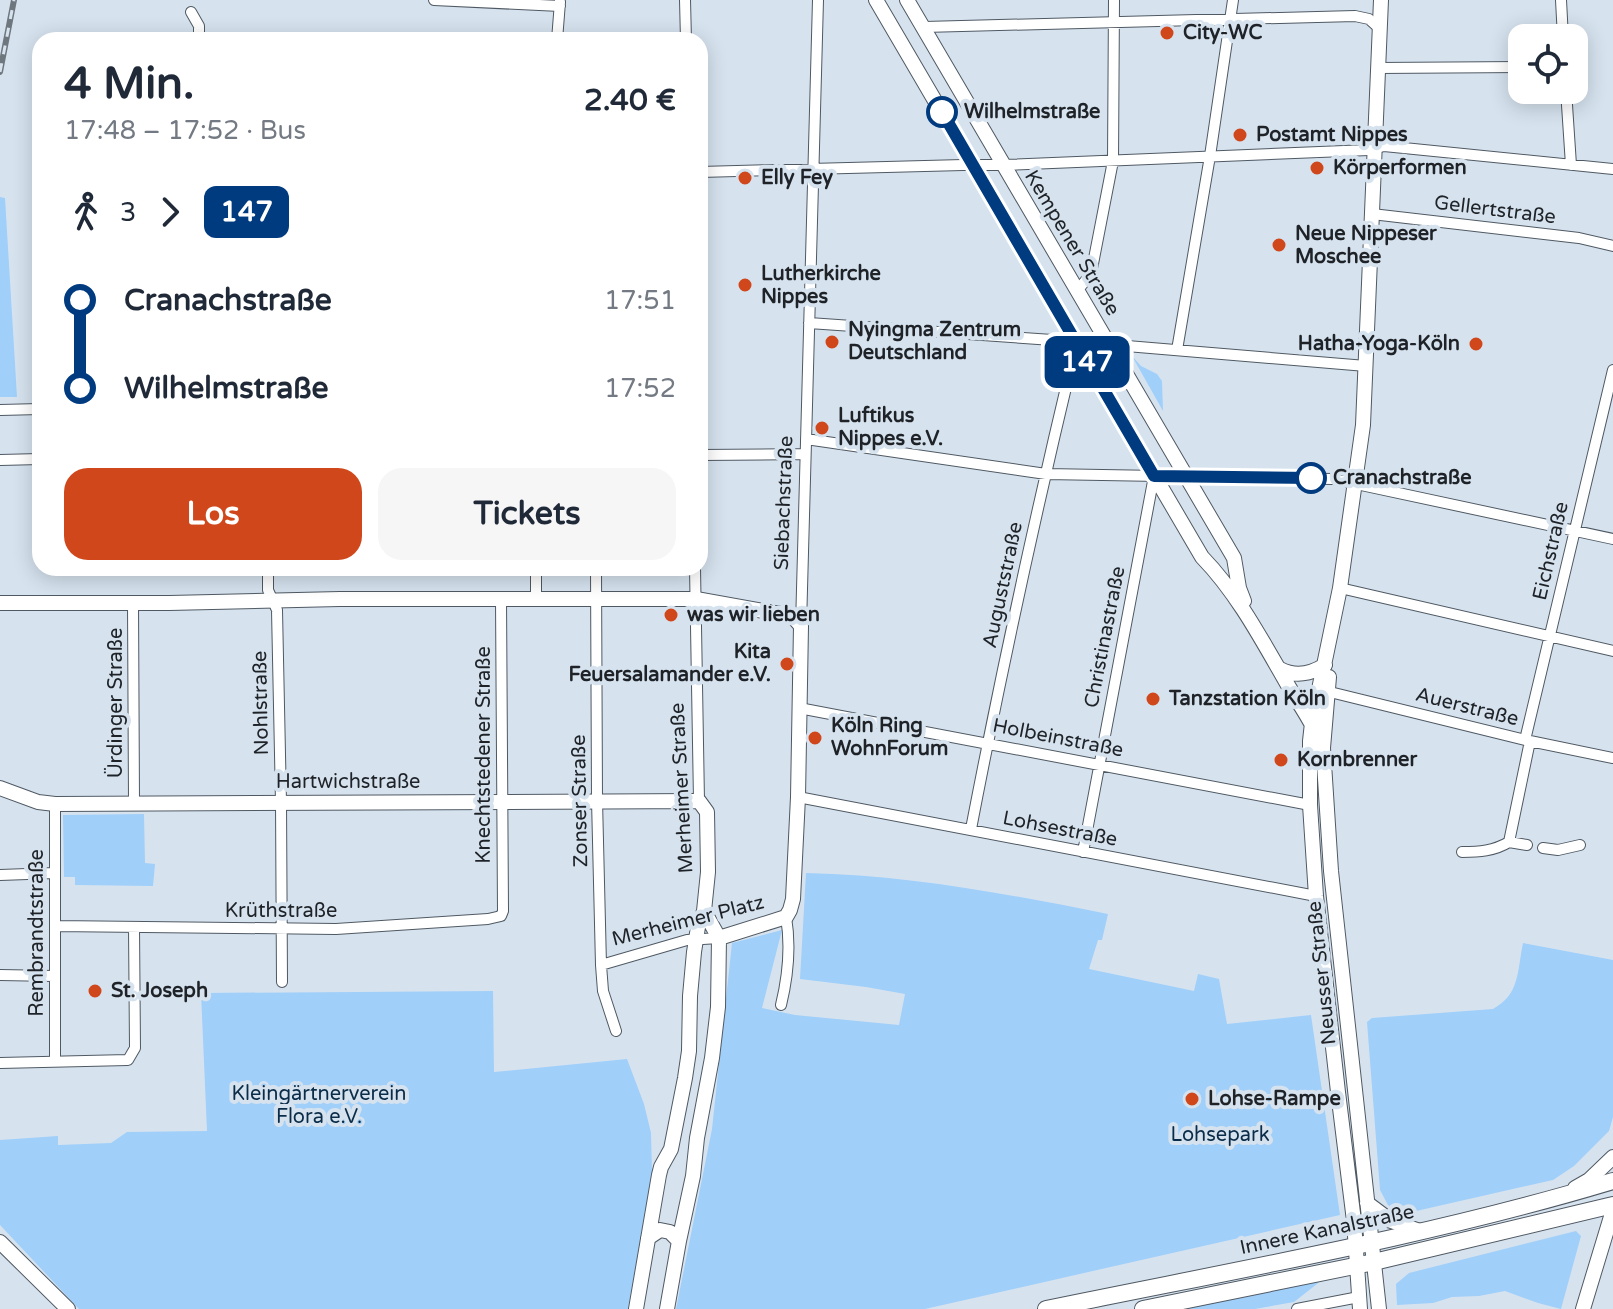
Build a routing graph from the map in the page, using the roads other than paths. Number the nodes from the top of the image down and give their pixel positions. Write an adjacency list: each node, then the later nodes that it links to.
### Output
1 (434, 0): 10 (street)
2 (685, 0): 19 (street)
3 (818, 0): 29 (street, Siebachstraße)
4 (876, 0): 28 (main road, Kempener Straße)
5 (907, 0): 15 (main road, Kempener Straße)
6 (1114, 0): 13 (street)
7 (1233, 0): 12 (street)
8 (1381, 0): 16 (main road, Neusser Straße)
9 (1561, 0): 14 (street)
10 (563, 2): 18 (street)
11 (191, 12): 17 (street)
12 (1231, 19): 13 (street); 16 (street); 24 (street)
13 (1115, 22): 15 (street); 25 (street)
14 (1562, 24)
15 (924, 27): 26 (main road, Kempener Straße)
16 (1379, 28): 21 (main road, Neusser Straße)
17 (199, 32)
18 (558, 32)
19 (686, 32)
20 (1508, 67): 21 (street)
21 (1378, 68): 23 (main road, Neusser Straße)
22 (1567, 104): 27 (street)
23 (1376, 148): 24 (street); 27 (street); 32 (main road, Neusser Straße)
24 (1210, 156): 25 (street); 38 (street)
25 (1113, 161): 26 (street); 34 (street)
26 (1003, 165): 28 (street); 34 (main road, Kempener Straße)
27 (1571, 165): 30 (street)
28 (974, 166): 29 (street); 37 (main road, Kempener Straße)
29 (813, 169): 31 (street); 35 (street, Siebachstraße)
30 (1613, 169)
31 (708, 172)
32 (1372, 214): 33 (street, Gellertstraße); 39 (main road, Neusser Straße)
33 (1613, 246)
34 (1077, 289): 36 (main road, Kempener Straße)
35 (809, 323): 37 (street); 44 (street, Siebachstraße)
36 (1108, 344): 37 (street); 38 (street); 51 (main road, Kempener Straße)
37 (1078, 347): 49 (street, Auguststraße); 50 (main road, Kempener Straße)
38 (1177, 350): 39 (street)
39 (1366, 366): 52 (main road, Neusser Straße)
40 (1613, 370): 41 (street, Eichstraße)
41 (1611, 388): 53 (street, Eichstraße)
42 (32, 409): 43 (street)
43 (0, 410)
44 (806, 439): 45 (street, Siebachstraße); 49 (street)
45 (805, 454): 46 (street); 70 (street, Siebachstraße)
46 (708, 455)
47 (32, 459): 48 (street)
48 (0, 460)
49 (1046, 474): 50 (street); 79 (street, Auguststraße)
50 (1154, 476): 51 (street); 56 (main road, Kempener Straße); 82 (street, Christinastraße)
51 (1186, 476): 52 (street); 55 (main road, Kempener Straße)
52 (1356, 483): 53 (street); 61 (main road, Neusser Straße)
53 (1574, 531): 54 (street); 72 (street, Eichstraße)
54 (1613, 539)
55 (1228, 548): 56 (main road); 69 (main road, Kempener Straße)
56 (1207, 562): 69 (main road, Kempener Straße)
57 (268, 576): 66 (street, Nohlstraße)
58 (536, 576): 62 (street)
59 (596, 576): 63 (street, Zonser Straße)
60 (695, 576): 65 (street, Merheimer Straße)
61 (1340, 588): 71 (main road, Neusser Straße); 72 (street)
62 (536, 598): 63 (main road); 64 (main road)
63 (596, 598): 65 (main road); 85 (street, Zonser Straße)
64 (501, 599): 66 (main road); 86 (street, Knechtstedener Straße)
65 (696, 599): 70 (main road); 87 (street, Merheimer Straße)
66 (273, 601): 68 (main road); 89 (street, Nohlstraße)
67 (0, 603): 68 (main road)
68 (133, 603): 88 (street, Ürdinger Straße)
69 (1252, 624): 74 (main road, Kempener Straße)
70 (801, 626): 76 (main road, Siebachstraße)
71 (1332, 632): 75 (main road, Neusser Straße); 75 (main road, Neusser Straße)
72 (1550, 636): 73 (street); 78 (street, Eichstraße)
73 (1613, 651)
74 (1280, 669): 75 (main road); 77 (main road, Kempener Straße)
75 (1325, 678): 77 (main road, Neusser Straße); 78 (street, Auerstraße); 80 (main road, Neusser Straße)
76 (799, 708): 79 (street, Holbeinstraße); 84 (main road, Siebachstraße)
77 (1312, 723): 80 (main road, Kempener Straße); 91 (main road, Neusser Straße)
78 (1528, 740): 81 (street, Auerstraße); 93 (street, Eichstraße)
79 (987, 743): 82 (street, Holbeinstraße); 92 (street, Auguststraße)
80 (1323, 748): 102 (main road, Neusser Straße)
81 (1613, 758)
82 (1100, 764): 91 (street, Holbeinstraße); 97 (street, Christinastraße)
83 (0, 788): 90 (main road, Hartwichstraße)
84 (798, 797): 92 (street, Lohsestraße); 105 (main road, Siebachstraße)
85 (597, 800): 86 (main road, Hartwichstraße); 87 (main road, Hartwichstraße); 111 (street, Zonser Straße)
86 (502, 801): 89 (main road, Hartwichstraße); 103 (street, Knechtstedener Straße)
87 (699, 801): 104 (main road, Merheimer Straße)
88 (134, 802): 89 (main road, Hartwichstraße); 90 (main road, Hartwichstraße)
89 (281, 802): 108 (street, Nohlstraße)
90 (55, 804): 99 (street, Rembrandtstraße)
91 (1310, 805): 101 (main road, Neusser Straße)
92 (971, 829): 97 (street, Lohsestraße)
93 (1509, 842): 94 (street); 98 (street)
94 (1527, 845)
95 (1580, 845): 96 (street)
96 (1543, 848)
97 (1083, 852): 101 (street, Lohsestraße)
98 (1462, 852)
99 (55, 873): 100 (street); 106 (street, Rembrandtstraße)
100 (0, 875)
101 (1316, 896): 102 (main road); 119 (main road, Neusser Straße)
102 (1334, 906): 120 (main road, Neusser Straße)
103 (503, 911): 108 (street, Krüthstraße)
104 (704, 911): 109 (main road); 110 (main road, Merheimer Straße)
105 (786, 917): 109 (main road, Merheimer Platz); 115 (street, Siebachstraße)
106 (55, 926): 107 (street, Krüthstraße); 113 (street, Rembrandtstraße)
107 (134, 927): 108 (street, Krüthstraße); 117 (street)
108 (283, 930): 114 (street, Nohlstraße)
109 (719, 938): 110 (street, Merheimer Platz); 122 (main road)
110 (697, 940): 111 (street, Merheimer Platz); 121 (main road, Merheimer Straße)
111 (601, 965): 116 (street, Zonser Straße)
112 (0, 975): 113 (street)
113 (54, 976): 117 (street, Rembrandtstraße)
114 (282, 982)
115 (781, 1005)
116 (616, 1031)
117 (55, 1062): 118 (street)
118 (0, 1063)
119 (1338, 1092): 120 (main road); 132 (main road, Neusser Straße)
120 (1355, 1092): 126 (main road, Neusser Straße)
121 (675, 1134): 122 (main road); 129 (main road, Merheimer Straße)
122 (697, 1138): 130 (main road)
123 (1613, 1157): 125 (main road)
124 (1613, 1181): 125 (main road, Innere Kanalstraße)
125 (1565, 1195): 128 (main road, Innere Kanalstraße)
126 (1367, 1203): 128 (main road); 132 (main road, Neusser Straße)
127 (1613, 1208): 133 (main road, Innere Kanalstraße); 143 (main road)
128 (1421, 1231): 132 (main road, Innere Kanalstraße)
129 (648, 1238): 130 (main road); 137 (main road, Merheimer Straße)
130 (679, 1241): 138 (main road)
131 (0, 1242): 136 (main road)
132 (1363, 1244): 133 (main road, Neusser Straße); 134 (main road, Neusser Straße); 139 (main road, Innere Kanalstraße)
133 (1374, 1262): 134 (main road, Innere Kanalstraße); 142 (main road, Neusser Straße)
134 (1356, 1265): 135 (main road, Neusser Straße); 140 (main road, Innere Kanalstraße)
135 (1359, 1303): 141 (street)
136 (68, 1309)
137 (636, 1309)
138 (667, 1309)
139 (1046, 1309)
140 (1143, 1309)
141 (1297, 1309)
142 (1379, 1309)
143 (1583, 1309)

